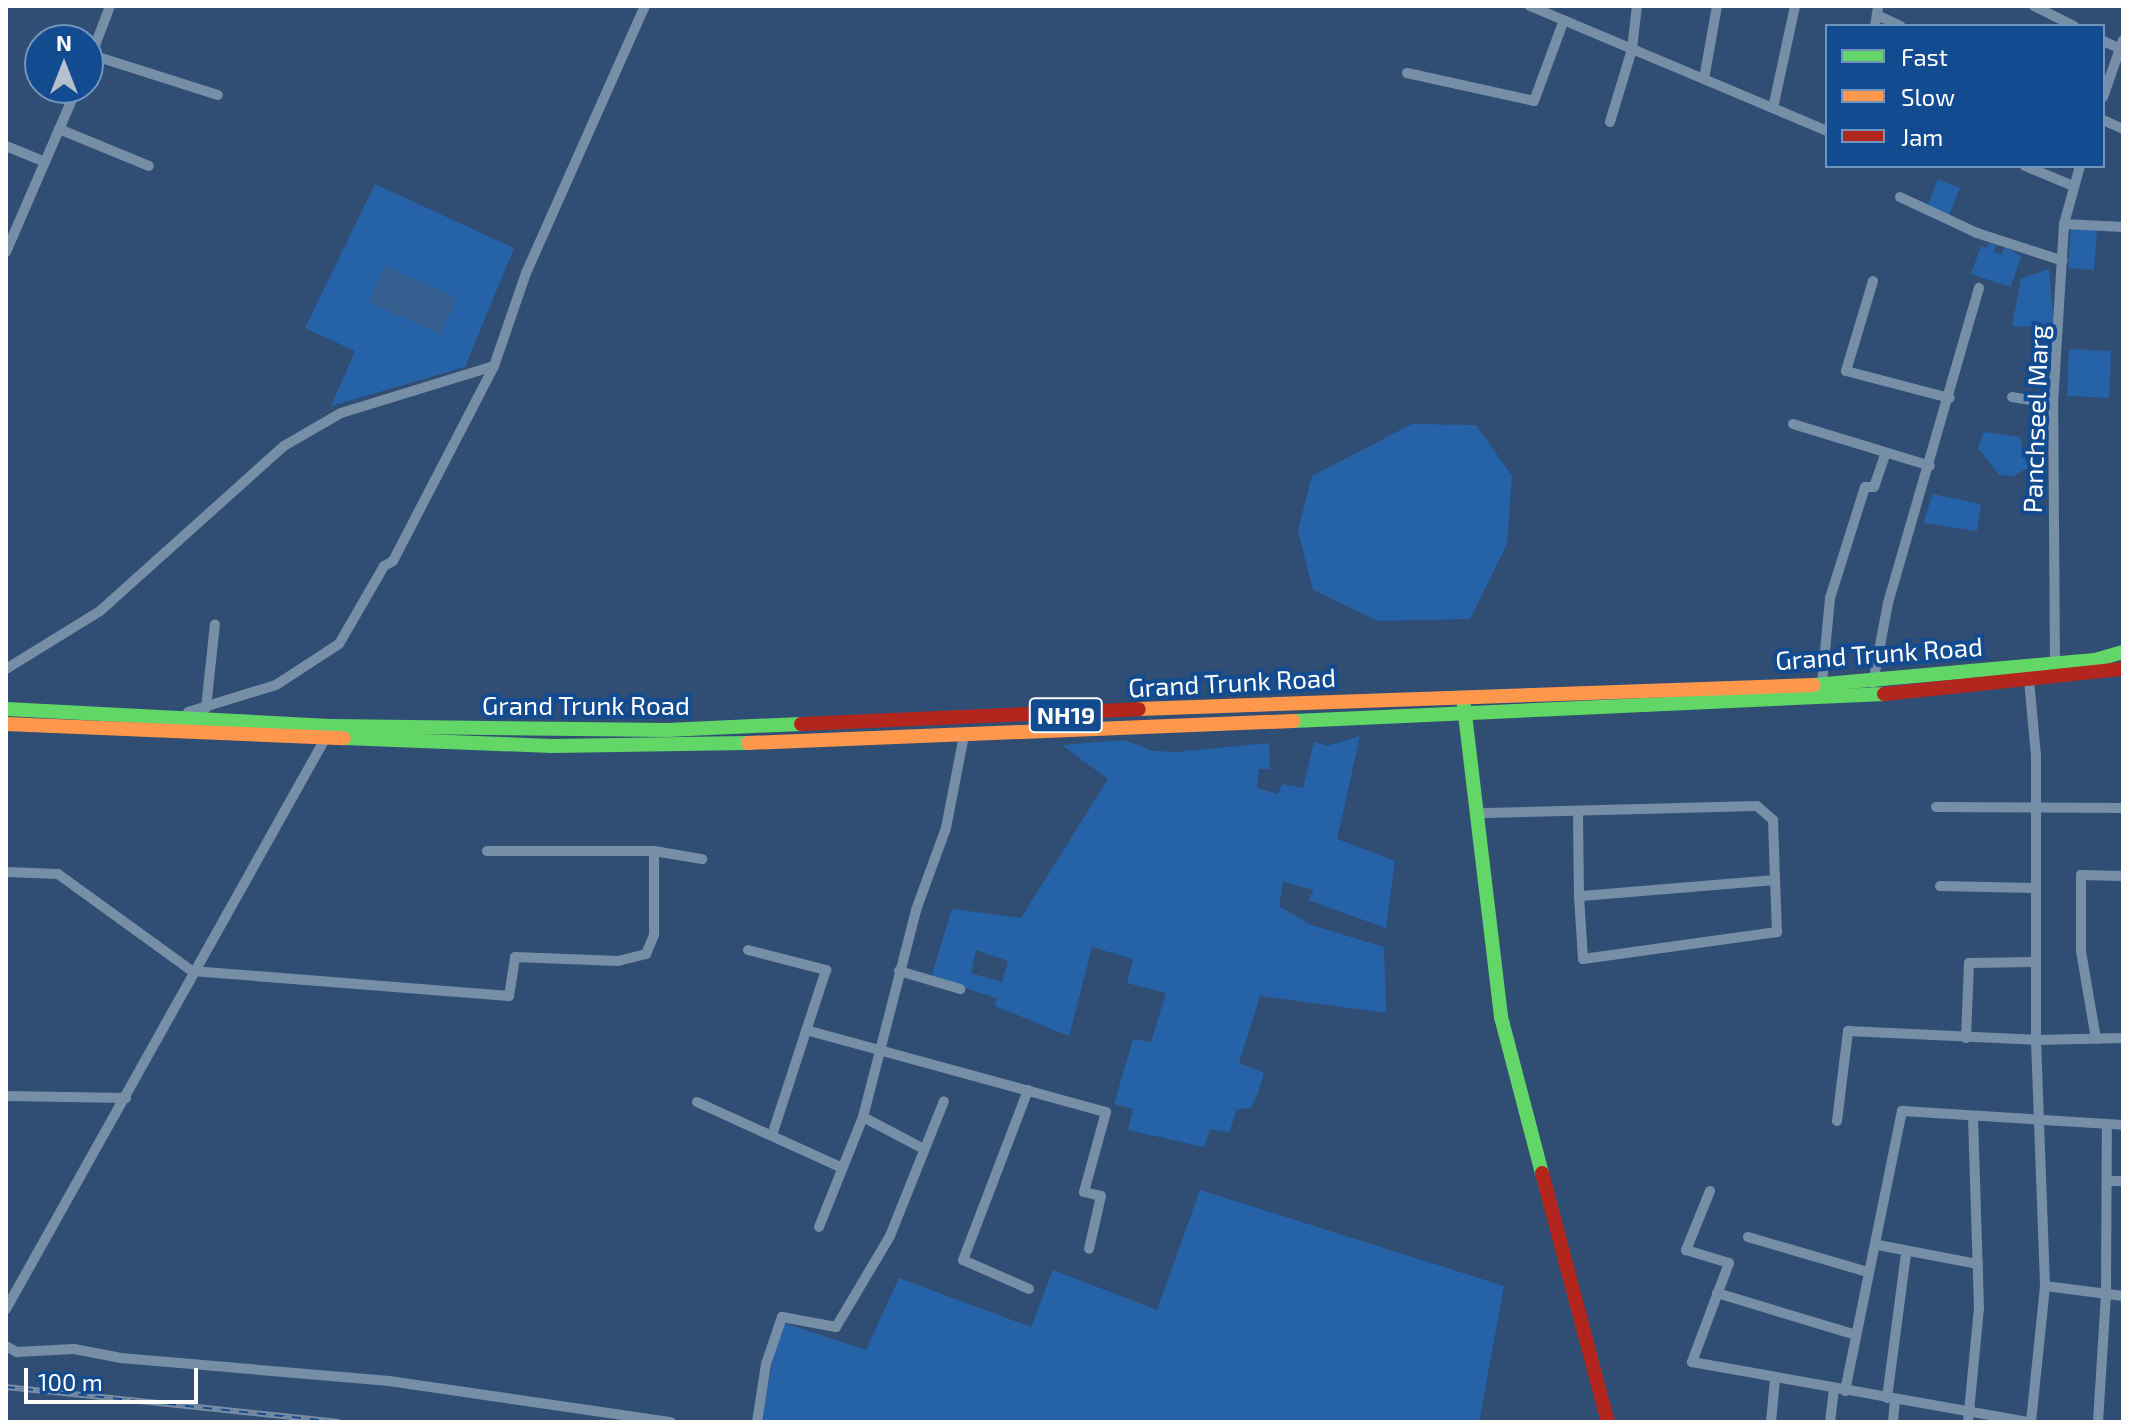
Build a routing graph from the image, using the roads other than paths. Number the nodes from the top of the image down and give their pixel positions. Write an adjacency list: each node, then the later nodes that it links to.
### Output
1 (645, 6): 37 (street)
2 (1530, 6): 7 (street)
3 (1637, 6): 13 (street)
4 (1717, 6): 16 (street)
5 (1795, 6): 20 (street)
6 (2034, 6): 11 (street)
7 (1550, 10): 9 (street)
8 (1876, 16): 10 (street)
9 (1564, 20): 13 (street); 15 (street)
10 (1896, 24)
11 (2070, 24)
12 (2122, 46): 17 (street)
13 (1632, 49): 16 (street); 21 (street)
14 (104, 63): 18 (street)
15 (1407, 73)
16 (1704, 79): 20 (street)
17 (2105, 92)
18 (218, 95)
19 (70, 104): 22 (street)
20 (1773, 108): 23 (street)
21 (1610, 122)
22 (59, 129): 25 (street); 26 (street)
23 (1825, 130)
24 (6, 146): 25 (street)
25 (45, 162): 33 (street)
26 (149, 166)
27 (2030, 168): 29 (street)
28 (2079, 168): 29 (street, Panchseel Marg)
29 (2073, 186): 31 (street, Panchseel Marg)
30 (1900, 197): 34 (street)
31 (2064, 224): 32 (street); 34 (street, Panchseel Marg)
32 (2123, 227)
33 (6, 252)
34 (2063, 261): 40 (street, Panchseel Marg)
35 (1873, 281): 39 (street)
36 (1979, 288): 39 (street)
37 (494, 366): 46 (street); 53 (street)
38 (2012, 397): 40 (street)
39 (1950, 398): 43 (street)
40 (2053, 404): 47 (street, Panchseel Marg)
41 (1793, 424): 42 (street)
42 (1885, 455): 43 (street); 50 (street)
43 (1930, 466): 51 (street)
44 (215, 624): 53 (street)
45 (2123, 652): 47 (main road, Grand Trunk Road / NH19)
46 (6, 669)
47 (2056, 669): 48 (main road, Grand Trunk Road / NH19); 49 (main road, Grand Trunk Road / NH19); 51 (main road, Grand Trunk Road / NH19)
48 (2123, 669)
49 (2029, 680): 55 (main road, Grand Trunk Road / NH19); 61 (street)
50 (1822, 683): 51 (main road, Grand Trunk Road / NH19); 52 (main road, Grand Trunk Road / NH19)
51 (1873, 683)
52 (1463, 694): 55 (main road); 56 (main road, Grand Trunk Road / NH19)
53 (206, 708): 56 (street)
54 (6, 709): 56 (main road, Grand Trunk Road / NH19)
55 (1465, 711): 58 (main road, Grand Trunk Road / NH19); 64 (main road)
56 (163, 719)
57 (6, 724): 59 (main road, Grand Trunk Road / NH19)
58 (964, 735): 59 (main road, Grand Trunk Road / NH19); 77 (street)
59 (325, 739): 76 (street)
60 (1936, 807): 61 (street)
61 (2033, 808): 62 (street); 72 (street)
62 (2123, 808)
63 (1578, 811): 64 (street); 70 (street); 73 (street)
64 (1477, 814): 123 (main road)
65 (487, 851): 66 (street)
66 (654, 851): 67 (street); 76 (street)
67 (702, 859)
68 (6, 872): 76 (street)
69 (2123, 876): 82 (street)
70 (1775, 880): 73 (street); 73 (street)
71 (1940, 886): 72 (street)
72 (2033, 888): 75 (street)
73 (1579, 896)
74 (748, 950): 79 (street)
75 (2035, 962): 80 (street); 83 (street)
76 (192, 971): 87 (street)
77 (899, 971): 78 (street); 84 (street)
78 (960, 989)
79 (806, 1030): 84 (street); 96 (street)
80 (1966, 1038): 83 (street); 93 (street)
81 (2123, 1038): 82 (street)
82 (2096, 1039): 83 (street)
83 (2036, 1040): 92 (street)
84 (878, 1048): 85 (street); 90 (street)
85 (1028, 1090): 105 (street); 110 (street)
86 (6, 1096): 87 (street)
87 (126, 1098): 114 (street)
88 (944, 1101): 97 (street)
89 (697, 1102): 96 (street)
90 (863, 1117): 97 (street); 98 (street)
91 (1973, 1118): 92 (street); 104 (street); 107 (street)
92 (2038, 1119): 94 (street); 109 (street)
93 (1837, 1121)
94 (2107, 1124): 95 (street); 99 (street)
95 (2123, 1125)
96 (772, 1135): 98 (street)
97 (924, 1149): 122 (street)
98 (840, 1167): 102 (street)
99 (2108, 1181): 100 (street); 112 (street)
100 (2123, 1181)
101 (1710, 1191): 111 (street)
102 (819, 1227)
103 (1748, 1237): 108 (street)
104 (1878, 1245): 106 (street); 108 (street)
105 (1089, 1249)
106 (1906, 1253): 107 (street); 119 (street)
107 (1978, 1264): 120 (street)
108 (1868, 1272): 115 (street)
109 (2045, 1286): 112 (street); 127 (street)
110 (1029, 1289)
111 (1717, 1293): 115 (street); 117 (street)
112 (2106, 1294): 113 (street); 128 (street)
113 (2123, 1296)
114 (6, 1309)
115 (1856, 1335): 118 (street)
116 (6, 1346): 121 (street)
117 (1775, 1379): 118 (street); 124 (street)
118 (1840, 1390): 119 (street); 125 (street)
119 (1891, 1399): 120 (street); 126 (street)
120 (1969, 1418): 127 (street)
121 (671, 1422)
122 (757, 1422)
123 (1608, 1422)
124 (1771, 1422)
125 (1830, 1422)
126 (1893, 1422)
127 (2029, 1422)
128 (2098, 1422)

